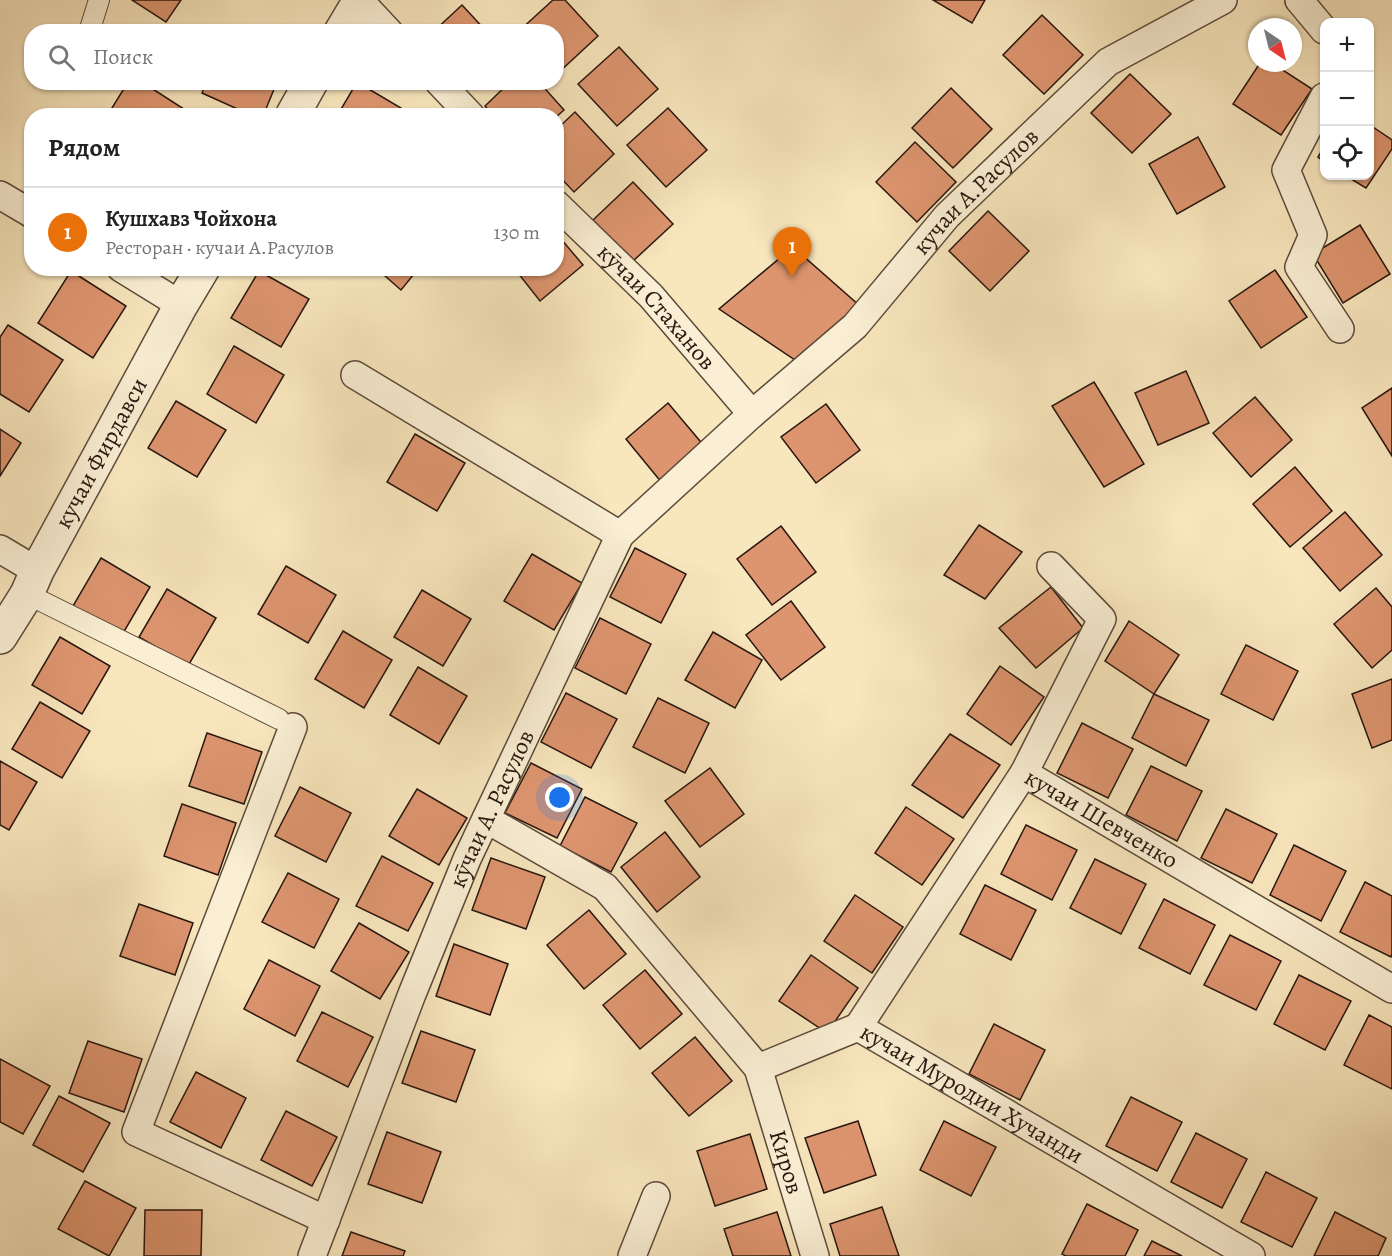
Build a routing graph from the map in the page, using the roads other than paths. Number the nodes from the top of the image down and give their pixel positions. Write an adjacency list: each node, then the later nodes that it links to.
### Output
1 (99, 0): 5 (street)
2 (359, 0): 6 (street); 7 (street)
3 (1223, 0): 22 (street, кучаи А.Расулов)
4 (1299, 0): 8 (street)
5 (92, 24)
6 (346, 24)
7 (382, 24)
8 (1320, 25)
9 (307, 90): 12 (street)
10 (446, 90): 13 (street)
11 (1320, 105): 20 (street)
12 (296, 108)
13 (463, 108)
14 (0, 195): 15 (street)
15 (24, 209)
16 (564, 212): 22 (street, кӯчаи Стаханов)
17 (135, 276): 19 (street)
18 (197, 276): 19 (street, кучаи Фирдавси)
19 (181, 305): 26 (street, кучаи Фирдавси)
20 (1340, 328)
21 (355, 375): 23 (street)
22 (753, 414): 23 (street, кӯчаи А. Расулов)
23 (620, 535): 30 (street, кӯчаи А. Расулов)
24 (0, 549): 26 (street)
25 (1052, 566): 29 (street, кучаи Шевченко)
26 (32, 582): 27 (street, кучаи Фирдавси); 28 (street)
27 (0, 637)
28 (286, 723): 35 (street)
29 (1024, 773): 31 (street, кучаи Шевченко); 32 (street)
30 (486, 819): 33 (street); 35 (street, кӯчаи А. Расулов)
31 (1392, 989)
32 (858, 1027): 33 (street, кучаи Муродии Хучанди); 39 (street, кучаи Муродии Хучанди)
33 (758, 1068): 38 (street, Киров)
34 (656, 1196): 37 (street)
35 (326, 1221): 36 (street, кӯчаи А. Расулов)
36 (312, 1256)
37 (632, 1256)
38 (815, 1256)
39 (1251, 1256)

